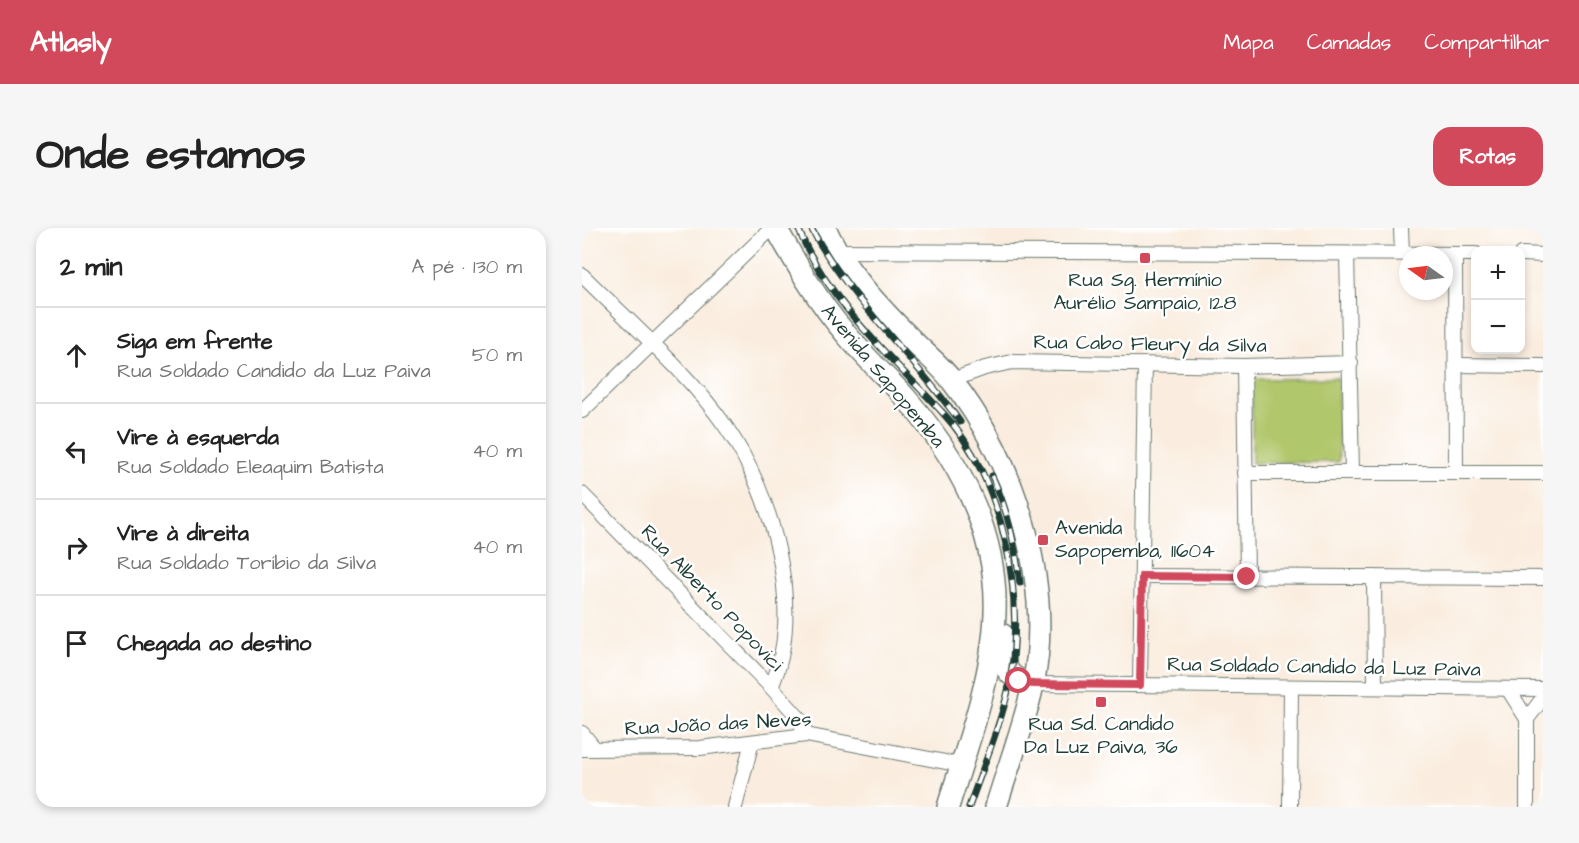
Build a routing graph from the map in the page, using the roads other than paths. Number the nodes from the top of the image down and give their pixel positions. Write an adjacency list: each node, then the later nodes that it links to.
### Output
1 (774, 228): 13 (street); 30 (main road, Avenida Sapopemba)
2 (825, 228): 5 (main road, Avenida Sapopemba)
3 (1401, 228): 4 (street)
4 (1402, 246)
5 (836, 251): 7 (street); 19 (main road, Avenida Sapopemba)
6 (1399, 253): 7 (street)
7 (1347, 254): 14 (street)
8 (1455, 254): 9 (street); 16 (street)
9 (1471, 254)
10 (1525, 255): 11 (street)
11 (1543, 255)
12 (582, 275): 13 (street)
13 (650, 344): 20 (street); 33 (street)
14 (1351, 363): 17 (street, Rua Cabo Fleury da Silva); 21 (street)
15 (1145, 364): 17 (street, Rua Cabo Fleury da Silva); 19 (street, Rua Cabo Fleury da Silva); 26 (street)
16 (1456, 365): 18 (street); 22 (street)
17 (1244, 366): 23 (street)
18 (1543, 366)
19 (952, 380): 31 (main road, Avenida Sapopemba)
20 (582, 411)
21 (1352, 472): 22 (street); 23 (street)
22 (1456, 472): 24 (street)
23 (1245, 473): 27 (street)
24 (1543, 473)
25 (582, 494): 33 (street, Rua Alberto Popovici)
26 (1142, 576): 27 (street); 32 (street)
27 (1247, 577): 28 (street)
28 (1374, 577): 29 (street); 35 (street)
29 (1543, 578)
30 (995, 614): 31 (main road); 44 (main road, Avenida Sapopemba)
31 (1033, 684): 32 (street, Rua Soldado Candido da Luz Paiva); 47 (main road, Avenida Sapopemba)
32 (1140, 685): 34 (street, Rua Soldado Candido da Luz Paiva)
33 (771, 687): 41 (street, Rua Alberto Popovici)
34 (1291, 687): 35 (street, Rua Soldado Candido da Luz Paiva); 48 (street)
35 (1375, 687): 36 (street, Rua Soldado Candido da Luz Paiva)
36 (1508, 689): 37 (street, Rua Soldado Candido da Luz Paiva); 39 (street)
37 (1543, 689)
38 (1543, 698): 39 (street)
39 (1527, 719): 49 (street)
40 (582, 733): 43 (street)
41 (806, 735): 42 (street, Rua João das Neves); 44 (street, Rua João das Neves)
42 (752, 742): 43 (street, Rua João das Neves); 45 (street)
43 (589, 749)
44 (961, 765): 46 (main road, Avenida Sapopemba)
45 (735, 807)
46 (948, 807)
47 (996, 807)
48 (1290, 807)
49 (1527, 807)

